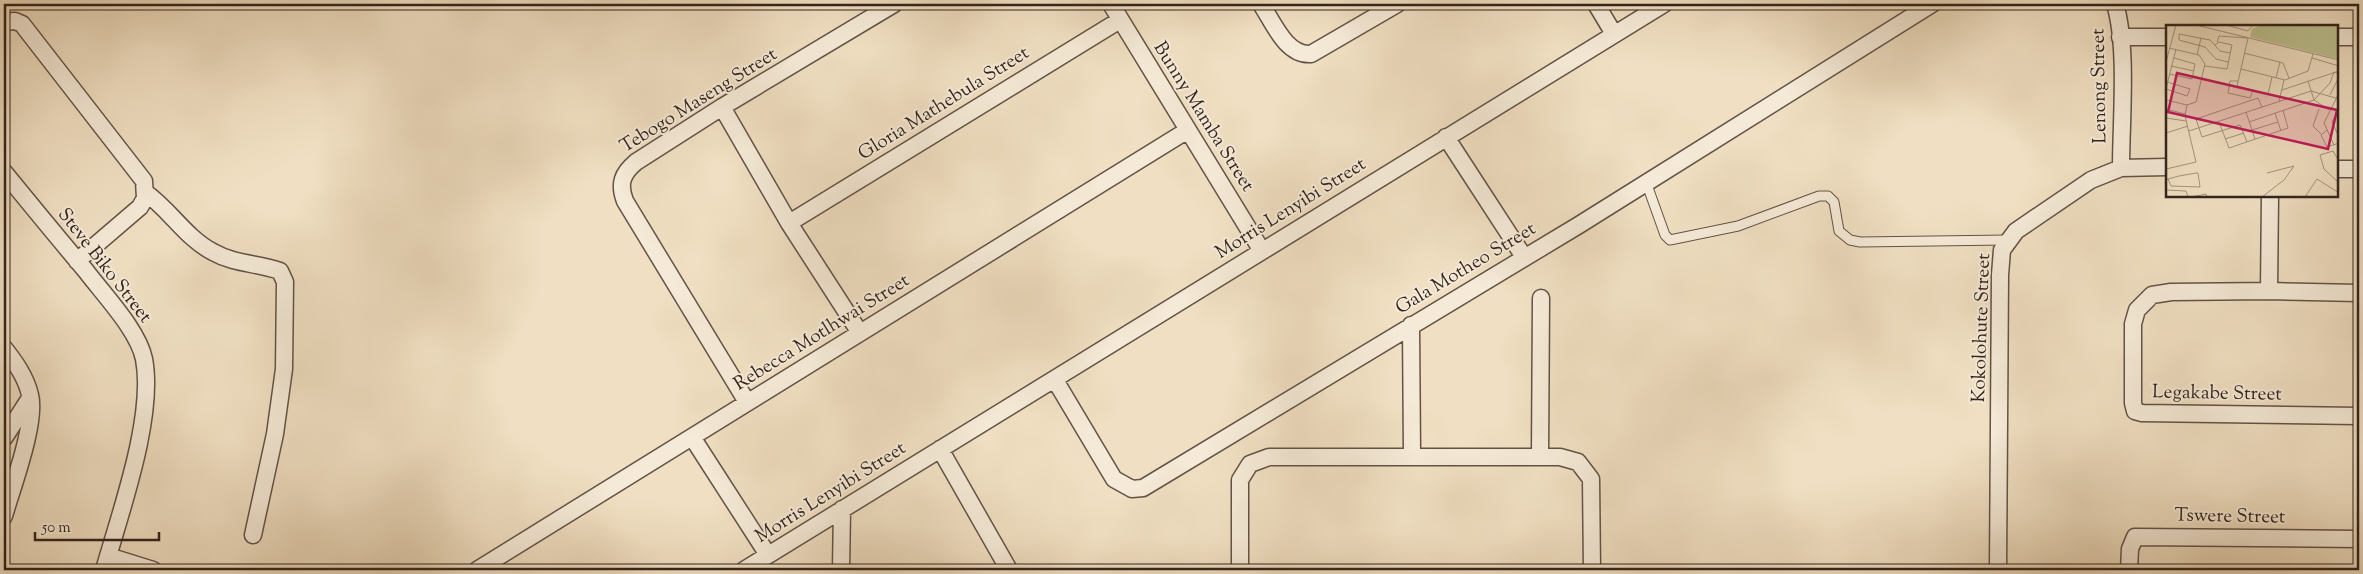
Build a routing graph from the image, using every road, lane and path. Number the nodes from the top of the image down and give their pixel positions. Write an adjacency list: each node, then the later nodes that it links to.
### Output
1 (894, 4): 16 (street, Tebogo Maseng Street)
2 (1111, 4): 9 (street, Bunny Mamba Street)
3 (1261, 4): 4 (street)
4 (1397, 4)
5 (1596, 4): 11 (street)
6 (1664, 4): 11 (street, Morris Lenyibi Street)
7 (1932, 4): 24 (street, Gala Motheo Street)
8 (2115, 4): 12 (street, Lenong Street)
9 (1120, 20): 17 (street, Bunny Mamba Street); 27 (street, Gloria Mathebula Street)
10 (4, 22): 25 (street)
11 (1614, 34): 18 (street, Morris Lenyibi Street)
12 (2120, 37): 13 (street); 20 (street, Lenong Street)
13 (2166, 37)
14 (2338, 37): 15 (street)
15 (2359, 37)
16 (722, 107): 27 (street); 40 (street, Tebogo Maseng Street)
17 (1188, 130): 29 (street, Bunny Mamba Street); 36 (street, Rebecca Motlhwai Street)
18 (1446, 137): 29 (street, Morris Lenyibi Street); 30 (street)
19 (2166, 167): 20 (street, Kokolohute Street)
20 (2121, 168): 28 (street, Kokolohute Street)
21 (2338, 169): 22 (street)
22 (2359, 169)
23 (4, 172): 31 (street, Steve Biko Street)
24 (1646, 182): 28 (lane); 30 (street, Gala Motheo Street)
25 (146, 193): 31 (street); 49 (street)
26 (2270, 198): 32 (street)
27 (789, 223): 36 (street)
28 (2007, 240): 60 (street, Kokolohute Street)
29 (1262, 251): 38 (street, Morris Lenyibi Street)
30 (1524, 257): 35 (street, Gala Motheo Street)
31 (77, 261): 52 (street, Steve Biko Street)
32 (2269, 291): 33 (street, Legakabe Street); 41 (street, Legakabe Street)
33 (2359, 293)
34 (1541, 298): 46 (street)
35 (1411, 325): 38 (street, Gala Motheo Street); 45 (street)
36 (860, 333): 40 (street, Rebecca Motlhwai Street)
37 (4, 348): 39 (street)
38 (1056, 380): 44 (street, Morris Lenyibi Street)
39 (31, 397): 43 (street); 48 (street)
40 (747, 402): 42 (street, Rebecca Motlhwai Street)
41 (2359, 416)
42 (692, 437): 51 (street); 54 (street, Rebecca Motlhwai Street)
43 (4, 438)
44 (940, 449): 47 (street, Morris Lenyibi Street); 57 (street)
45 (1412, 456): 46 (street); 58 (street)
46 (1540, 456): 59 (street)
47 (842, 510): 51 (street, Morris Lenyibi Street); 56 (street)
48 (4, 516)
49 (253, 535)
50 (2359, 539): 61 (street, Tswere Street)
51 (768, 556): 55 (street, Morris Lenyibi Street)
52 (106, 563): 53 (street)
53 (153, 570)
54 (477, 570)
55 (744, 570)
56 (841, 570)
57 (1009, 570)
58 (1240, 570)
59 (1592, 570)
60 (1998, 570)
61 (2130, 570)

